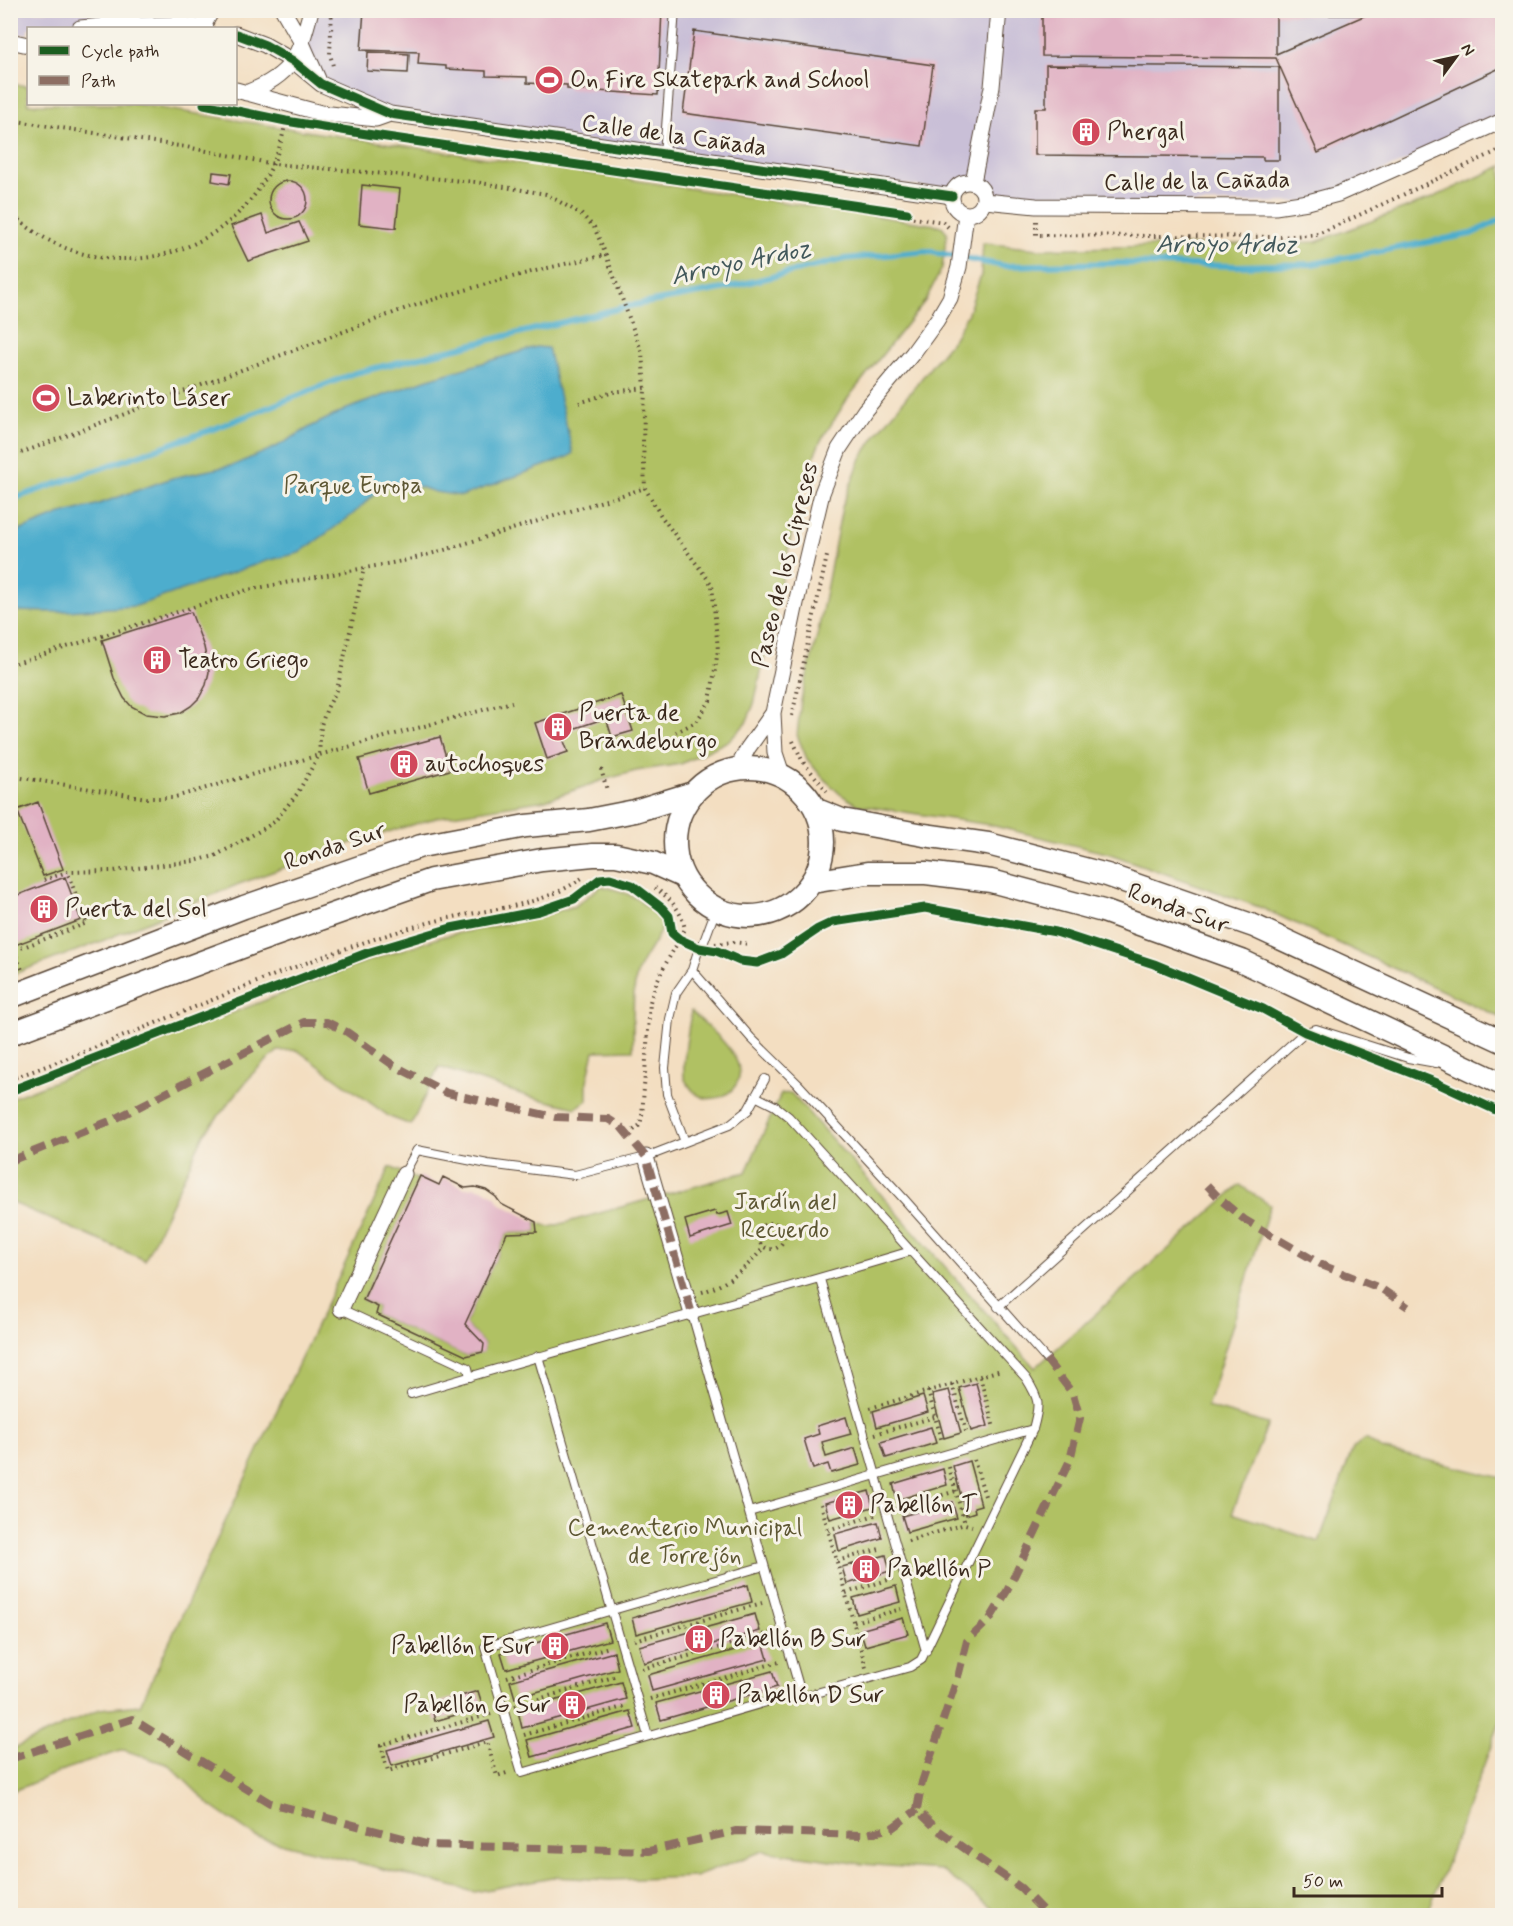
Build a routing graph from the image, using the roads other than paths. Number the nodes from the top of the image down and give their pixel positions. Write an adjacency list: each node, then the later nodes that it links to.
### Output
1 (138, 10): 7 (street)
2 (212, 10): 10 (street)
3 (283, 10): 15 (street)
4 (311, 10): 15 (street)
5 (675, 10): 22 (lane)
6 (999, 10): 23 (street)
7 (102, 26): 8 (street); 9 (street)
8 (91, 27)
9 (197, 27)
10 (204, 27)
11 (27, 34): 13 (street)
12 (237, 34): 17 (street)
13 (10, 36)
14 (10, 41): 16 (street)
15 (303, 43): 17 (street); 18 (street)
16 (27, 45)
17 (293, 62): 18 (street); 19 (street)
18 (321, 84): 20 (street)
19 (241, 91): 20 (street)
20 (390, 114): 22 (street, Calle de la Cañada)
21 (1503, 121): 25 (street, Calle de la Cañada)
22 (664, 154): 24 (street, Calle de la Cañada)
23 (973, 182): 24 (street); 25 (street)
24 (952, 196): 26 (street)
25 (985, 201): 26 (street)
26 (966, 214): 27 (street, Paseo de los Cipreses)
27 (773, 713): 28 (street, Paseo de los Cipreses); 29 (street, Paseo de los Cipreses)
28 (738, 767): 29 (main road, Ronda Sur); 30 (main road, Ronda Sur)
29 (782, 774): 31 (main road, Ronda Sur)
30 (690, 794): 32 (main road, Ronda Sur); 36 (main road, Ronda Sur)
31 (824, 803): 33 (main road, Ronda Sur); 38 (main road, Ronda Sur)
32 (682, 876): 34 (main road, Ronda Sur); 37 (main road, Ronda Sur)
33 (812, 882): 34 (main road, Ronda Sur); 39 (main road, Ronda Sur)
34 (716, 909): 35 (lane)
35 (692, 970): 43 (lane); 48 (lane)
36 (10, 997)
37 (10, 1034)
38 (1503, 1041)
39 (1468, 1068): 41 (main road, Ronda Sur); 48 (lane)
40 (765, 1079): 42 (lane)
41 (1503, 1084)
42 (756, 1096): 43 (lane); 46 (lane)
43 (685, 1142): 44 (lane)
44 (646, 1157): 45 (lane); 50 (street)
45 (404, 1174): 49 (street)
46 (911, 1251): 47 (lane); 55 (lane)
47 (820, 1279): 50 (lane); 56 (lane)
48 (998, 1306): 52 (lane)
49 (341, 1309): 53 (lane)
50 (692, 1314): 51 (lane); 57 (lane)
51 (538, 1356): 53 (lane); 59 (lane)
52 (1046, 1359)
53 (470, 1377): 54 (lane)
54 (411, 1394)
55 (1033, 1429): 56 (lane); 60 (lane)
56 (876, 1475): 57 (lane); 60 (lane)
57 (749, 1512): 58 (lane)
58 (764, 1566): 59 (lane); 61 (lane)
59 (613, 1610): 62 (lane); 62 (lane)
60 (926, 1651): 61 (lane)
61 (801, 1692): 62 (lane)
62 (648, 1736)

